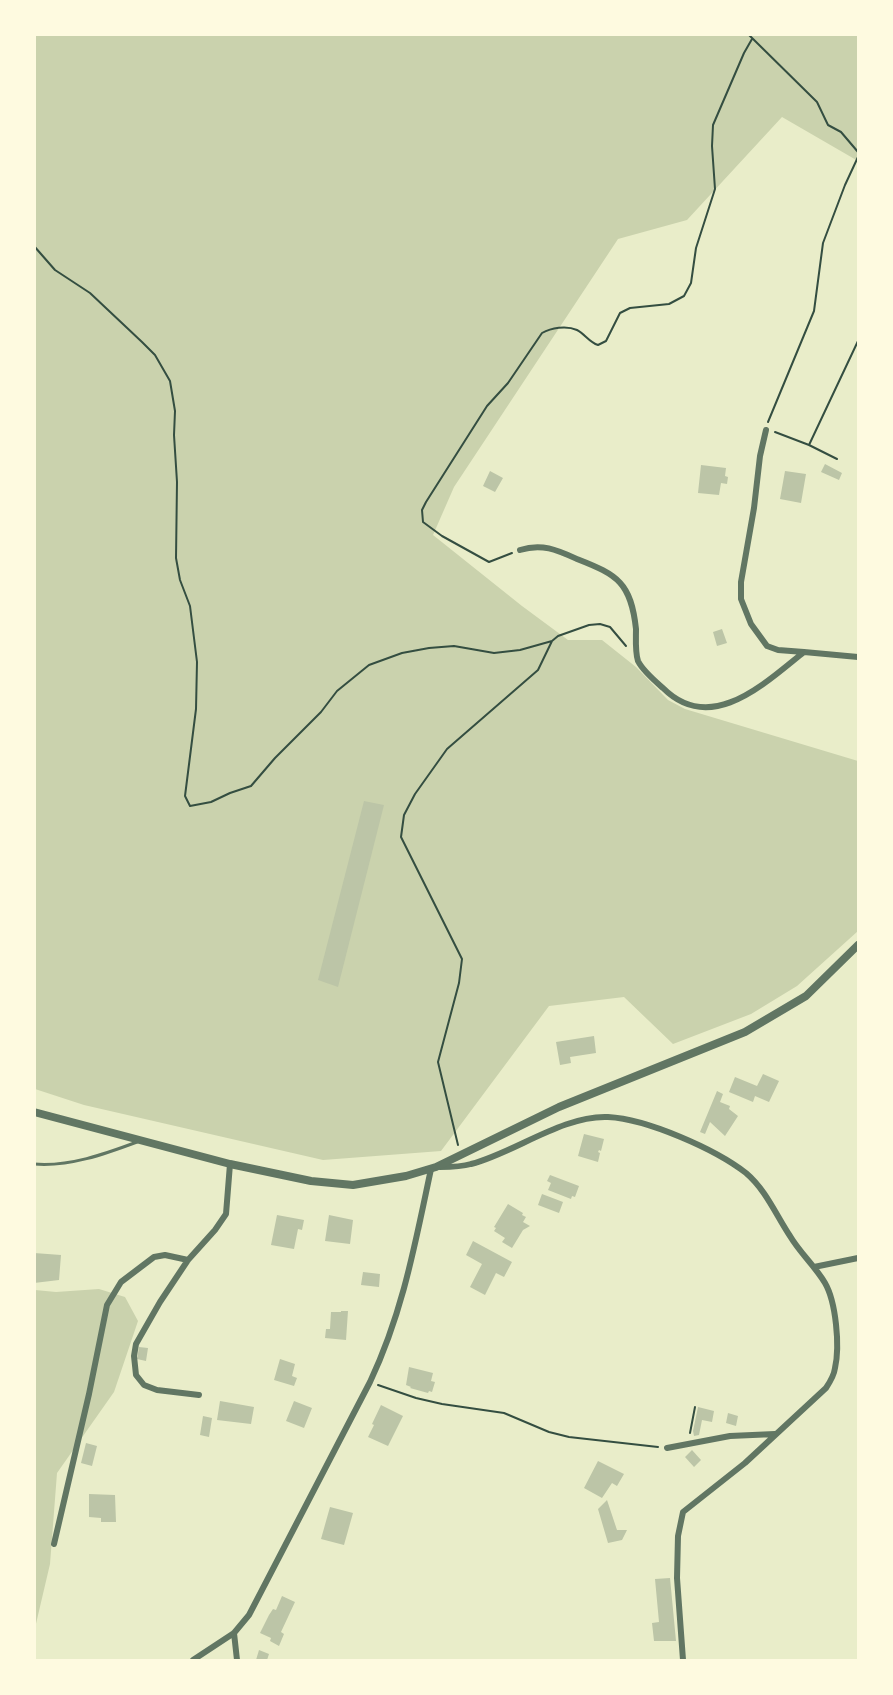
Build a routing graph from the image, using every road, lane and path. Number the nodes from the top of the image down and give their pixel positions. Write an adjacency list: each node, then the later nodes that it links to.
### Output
1 (748, 34): 2 (path)
2 (752, 39): 3 (path); 10 (path)
3 (858, 152)
4 (858, 157): 7 (path)
5 (34, 246): 11 (path)
6 (858, 341): 8 (path)
7 (766, 430): 8 (path); 12 (street)
8 (809, 445): 9 (path)
9 (837, 459)
10 (520, 550): 14 (street)
11 (552, 641): 14 (path); 18 (path)
12 (804, 652): 13 (street); 14 (street)
13 (858, 657)
14 (639, 662)
15 (858, 945): 18 (street)
16 (34, 1113): 17 (street)
17 (141, 1141): 19 (lane); 20 (street)
18 (460, 1155): 21 (street)
19 (34, 1164)
20 (230, 1164): 21 (street); 23 (street)
21 (434, 1168): 24 (street); 25 (street)
22 (858, 1258): 24 (street)
23 (189, 1260): 26 (street); 31 (street)
24 (814, 1267): 28 (street)
25 (370, 1382): 30 (path); 32 (street)
26 (199, 1395)
27 (695, 1407): 29 (path)
28 (776, 1434): 29 (street); 35 (street)
29 (691, 1445): 30 (street)
30 (667, 1448)
31 (54, 1544)
32 (234, 1633): 33 (street); 34 (street)
33 (194, 1660)
34 (237, 1660)
35 (683, 1660)

